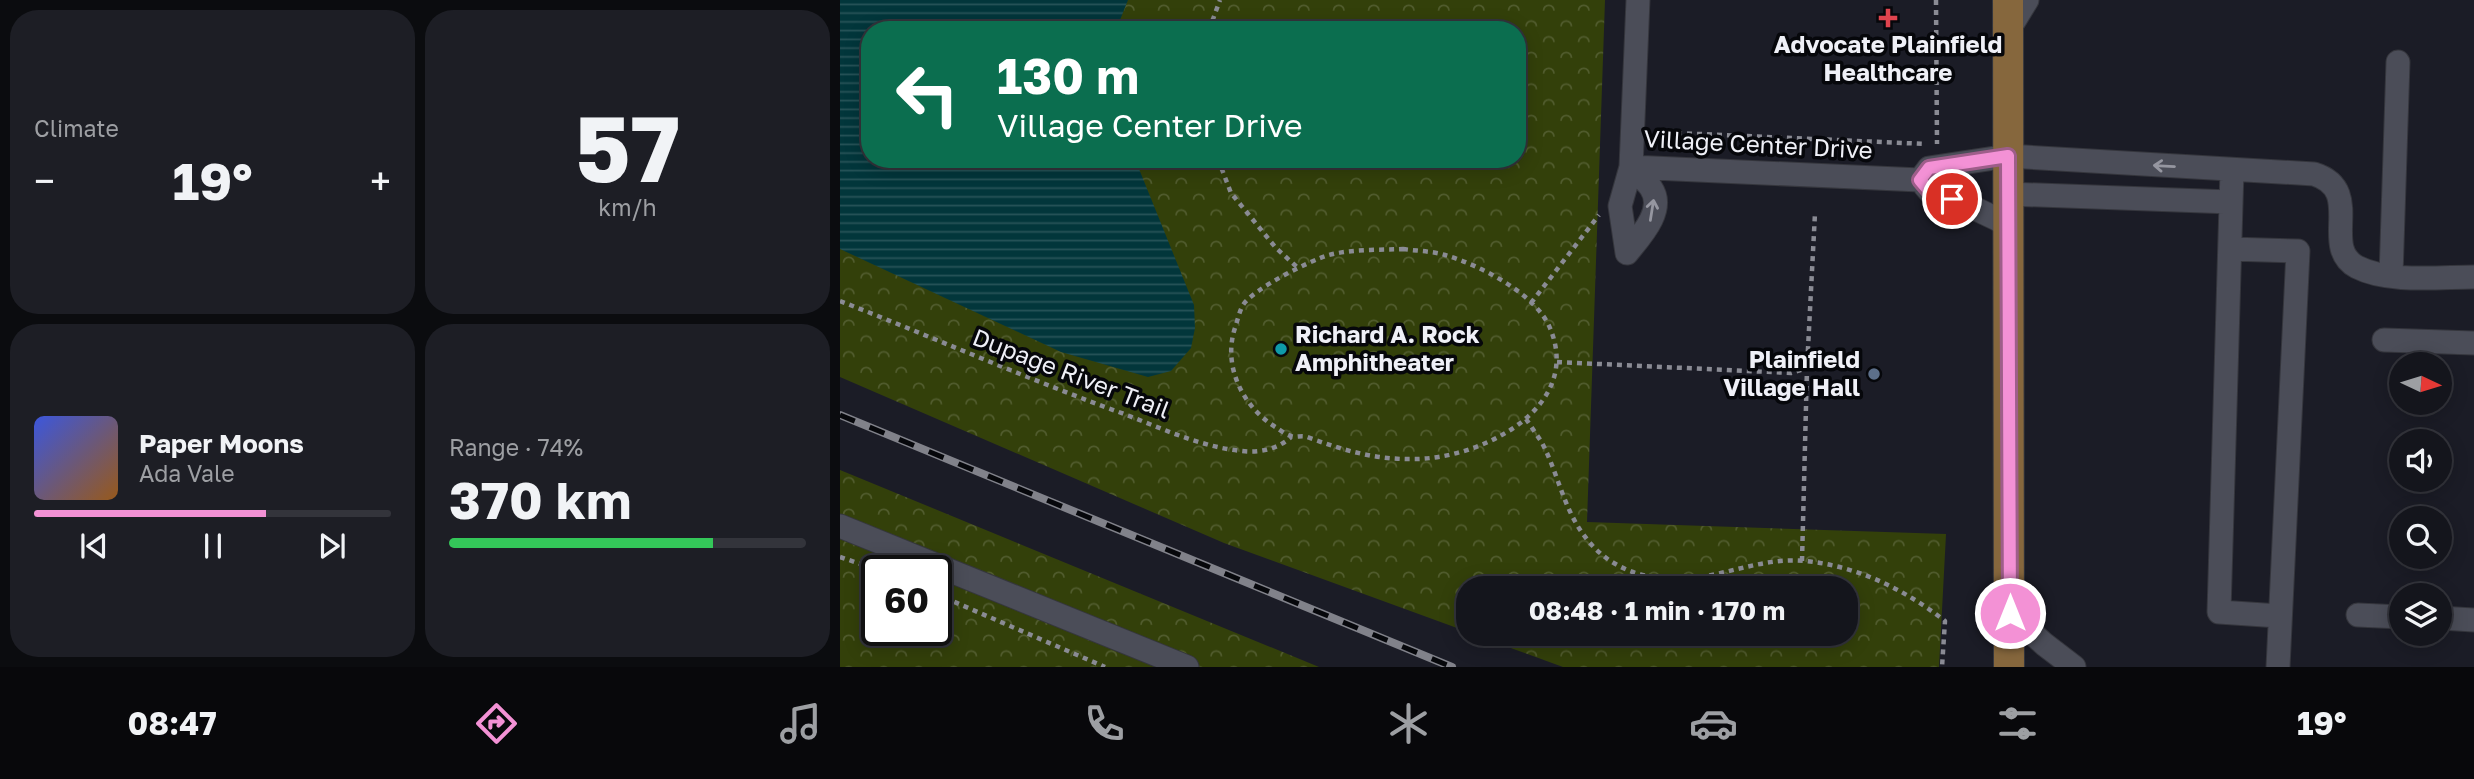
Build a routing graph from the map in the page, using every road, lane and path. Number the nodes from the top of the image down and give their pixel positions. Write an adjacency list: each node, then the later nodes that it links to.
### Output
1 (1220, 0): 6 (path)
2 (1638, 0): 15 (street, Village Center Drive)
3 (1936, 0): 10 (path)
4 (2008, 0): 7 (main road)
5 (2027, 0): 7 (street)
6 (1212, 21)
7 (2008, 31): 12 (main road)
8 (2398, 62): 23 (street)
9 (1676, 133): 10 (path)
10 (1937, 145): 11 (path)
11 (1950, 145)
12 (2008, 156): 14 (street, one-way to 12); 15 (street); 16 (main road)
13 (1221, 168): 22 (path)
14 (2232, 170): 17 (street); 23 (street)
15 (1920, 180): 20 (street)
16 (2008, 194): 17 (street); 20 (main road)
17 (2231, 201): 21 (street)
18 (1604, 209): 26 (path)
19 (1815, 213): 30 (path)
20 (2008, 227): 38 (main road)
21 (2230, 249): 39 (street); 39 (street)
22 (1298, 268): 26 (path); 32 (path)
23 (2391, 276): 24 (street)
24 (2474, 278)
25 (840, 301): 32 (path, Dupage River Trail)
26 (1531, 303): 29 (path)
27 (2384, 340): 28 (street)
28 (2474, 343)
29 (1557, 362): 30 (path); 31 (path)
30 (1807, 368): 35 (path)
31 (1526, 419): 32 (path); 35 (path)
32 (1292, 437)
33 (840, 526): 45 (street)
34 (840, 557): 36 (path)
35 (1802, 561): 46 (path)
36 (861, 564)
37 (952, 601): 44 (path)
38 (2010, 613): 47 (main road); 48 (street)
39 (2280, 615): 49 (street)
40 (2358, 615): 41 (street)
41 (2389, 616)
42 (2452, 619): 43 (street)
43 (2474, 620)
44 (1105, 667)
45 (1187, 667)
46 (1942, 667)
47 (2009, 667)
48 (2074, 667)
49 (2278, 667)

